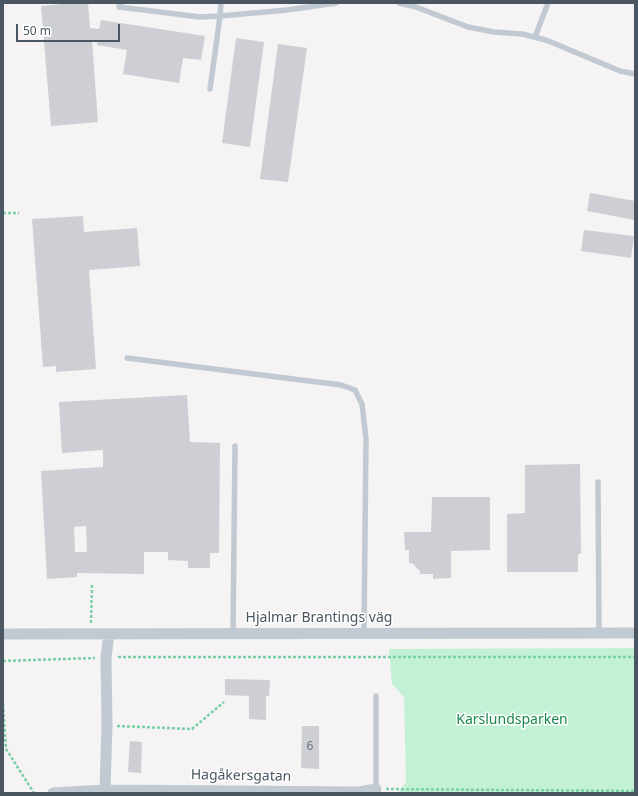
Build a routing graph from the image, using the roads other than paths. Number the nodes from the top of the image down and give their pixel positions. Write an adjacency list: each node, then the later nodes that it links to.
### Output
1 (120, 3): 6 (lane)
2 (221, 3): 6 (lane)
3 (336, 3): 6 (lane)
4 (399, 3): 7 (lane)
5 (548, 3): 7 (lane)
6 (220, 16): 9 (lane)
7 (535, 37): 8 (lane)
8 (635, 74)
9 (210, 89)
10 (127, 358): 13 (lane)
11 (235, 446): 14 (lane)
12 (598, 482): 15 (lane)
13 (364, 632): 14 (street, Hjalmar Brantings väg); 15 (street, Hjalmar Brantings väg)
14 (233, 633): 18 (street, Hjalmar Brantings väg)
15 (599, 633): 16 (street, Hjalmar Brantings väg)
16 (635, 633)
17 (3, 634): 18 (street, Hjalmar Brantings väg)
18 (109, 634): 21 (street)
19 (376, 696): 20 (lane)
20 (376, 789): 24 (street, Hagåkersgatan)
21 (105, 790): 22 (street, Hagåkersgatan); 25 (street, Hagåkersgatan)
22 (134, 791): 23 (street, Hagåkersgatan)
23 (172, 792): 24 (street, Hagåkersgatan)
24 (359, 792)
25 (53, 793)

